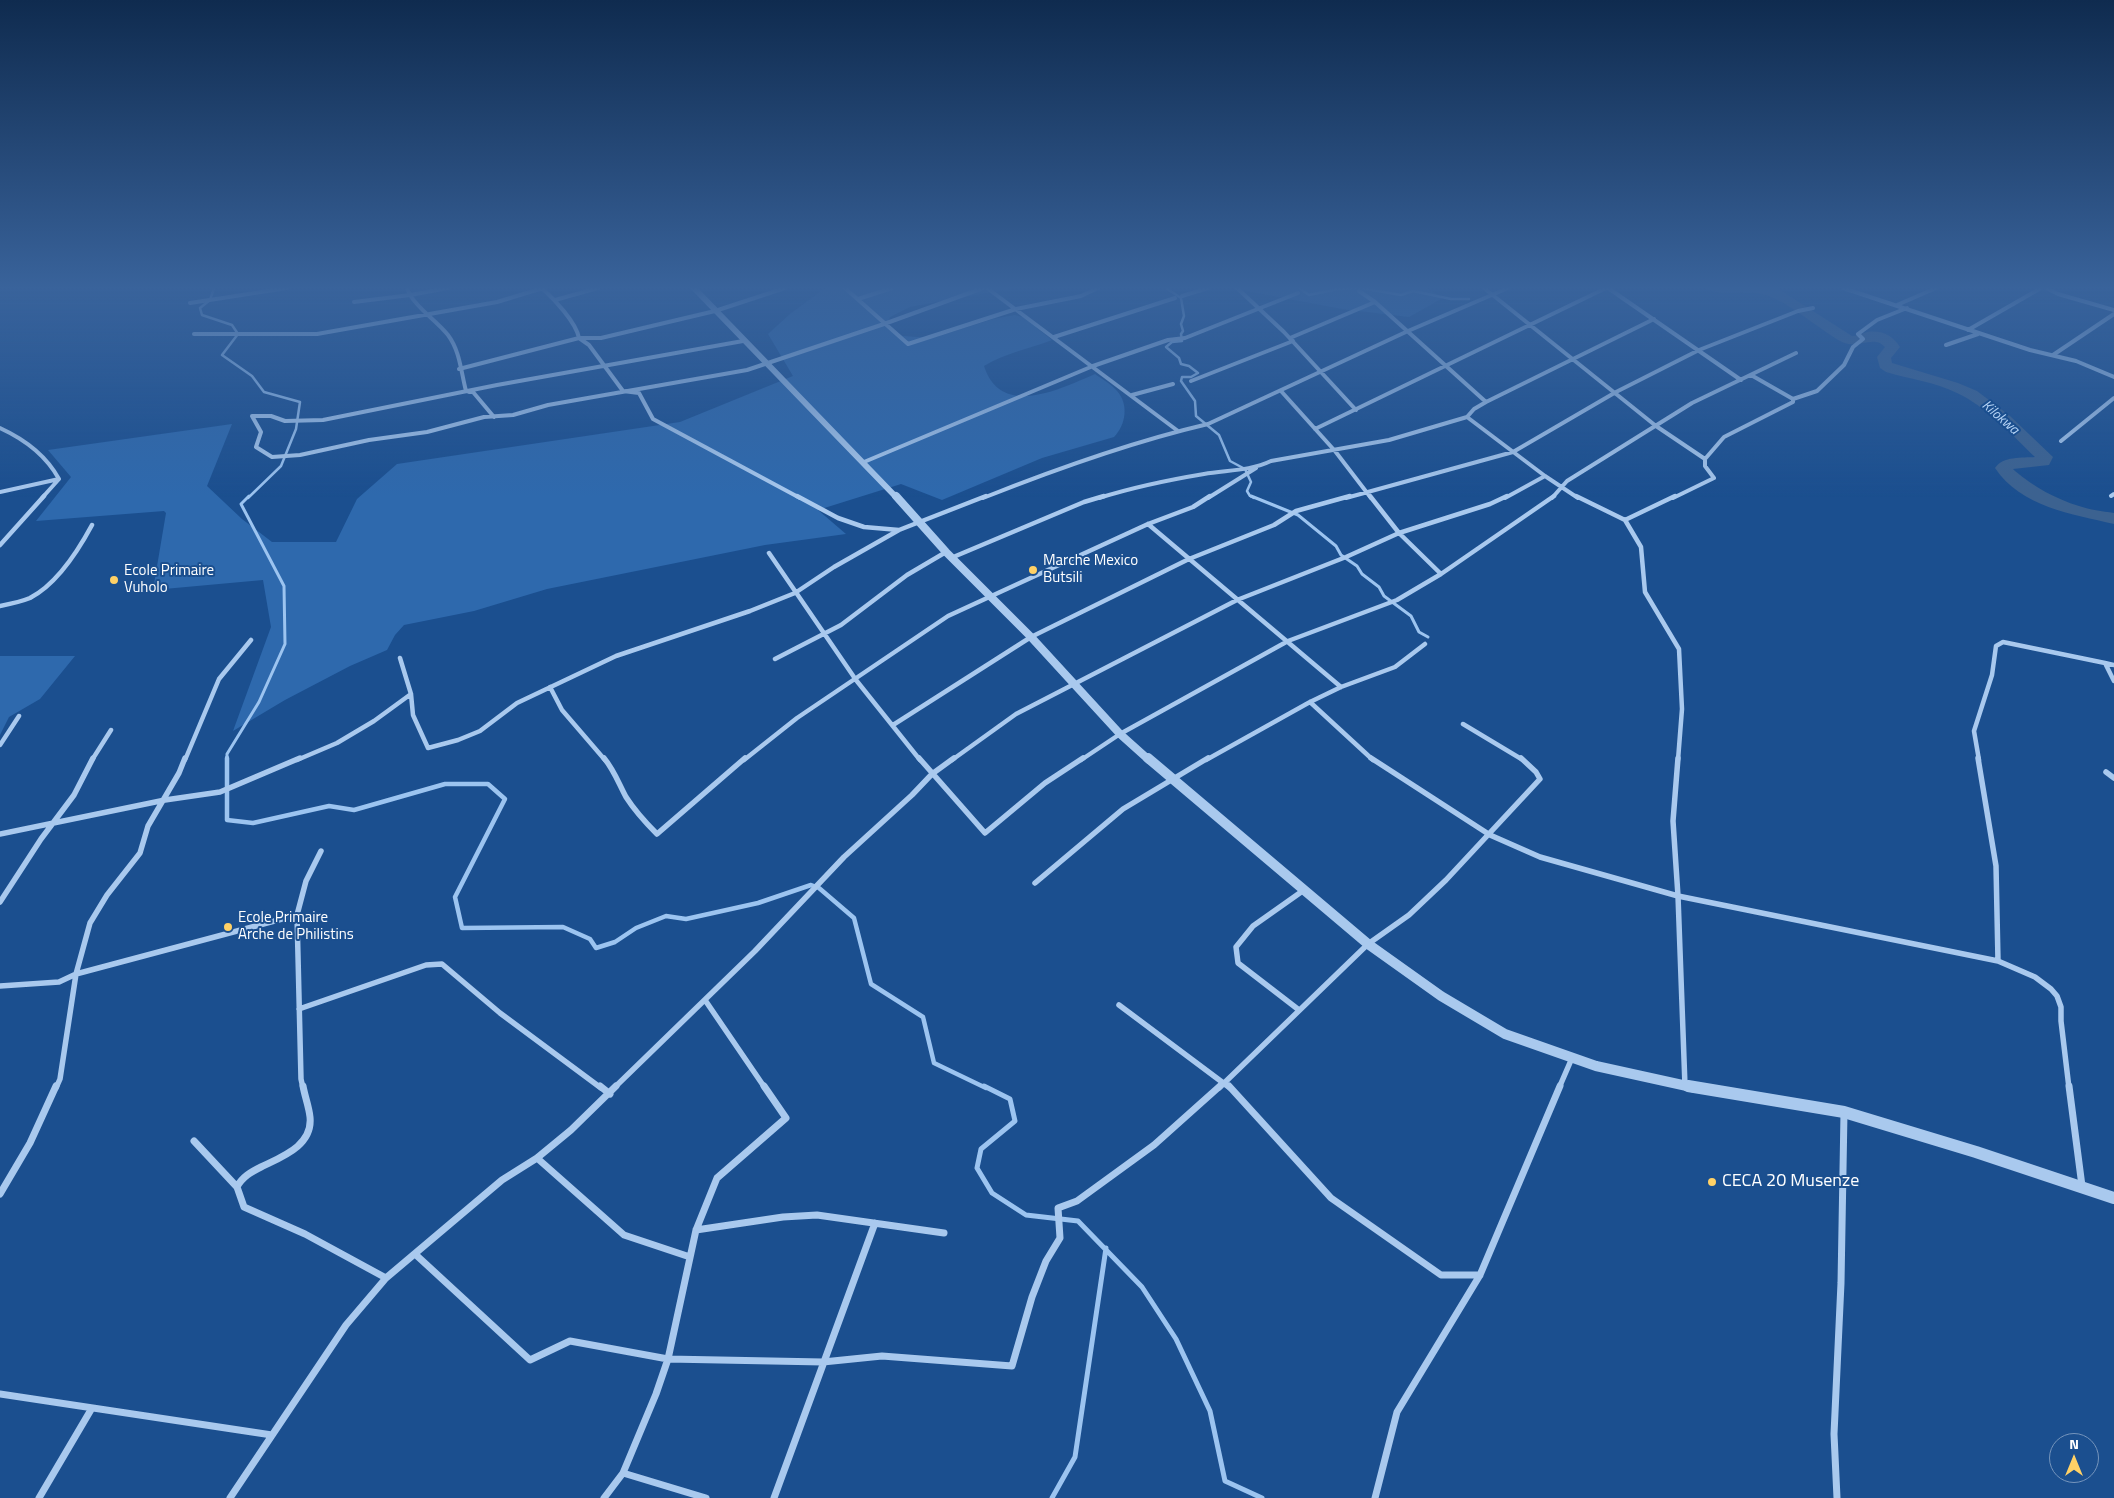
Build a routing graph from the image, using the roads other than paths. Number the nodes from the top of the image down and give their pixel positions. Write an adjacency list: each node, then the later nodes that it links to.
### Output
1 (456, 358): 24 (street)
2 (502, 358): 24 (street)
3 (598, 358): 21 (street)
4 (649, 358): 21 (street)
5 (762, 358): 20 (street)
6 (787, 358): 20 (street)
7 (1081, 358): 22 (street)
8 (1116, 358): 22 (street)
9 (1247, 358): 29 (street)
10 (1309, 358): 25 (street)
11 (1352, 358): 25 (street)
12 (1437, 358): 23 (street)
13 (1462, 358): 23 (street)
14 (1683, 358): 34 (street)
15 (1710, 358): 28 (street)
16 (1786, 358): 26 (street)
17 (1848, 358): 37 (street)
18 (2064, 358): 27 (street)
19 (1572, 359): 34 (street); 38 (street)
20 (769, 364): 31 (street); 50 (street)
21 (604, 366): 31 (street); 32 (street)
22 (1092, 366): 35 (street); 50 (street)
23 (1446, 366): 38 (street); 39 (street)
24 (459, 369): 32 (street)
25 (1323, 372): 33 (street); 39 (street)
26 (1750, 375): 28 (street); 37 (street)
27 (2114, 377)
28 (1742, 380): 42 (street)
29 (1191, 381)
30 (1173, 384): 35 (street)
31 (623, 391): 40 (street); 61 (street)
32 (466, 392): 40 (street); 40 (street)
33 (1281, 392): 44 (street); 45 (street)
34 (1616, 392): 42 (street); 48 (street)
35 (1132, 395): 45 (street)
36 (2114, 398): 46 (street)
37 (1793, 399): 49 (street)
38 (1486, 402): 41 (street)
39 (1356, 410): 44 (street)
40 (494, 417)
41 (1468, 417): 47 (street); 48 (street)
42 (1656, 426): 49 (street); 54 (street)
43 (0, 428): 53 (street)
44 (1315, 429): 47 (street)
45 (1178, 431): 58 (street)
46 (2061, 441)
47 (1335, 451): 51 (street); 55 (street)
48 (1512, 452): 52 (street); 55 (street)
49 (1705, 459): 57 (street)
50 (864, 462): 58 (street)
51 (1256, 468): 59 (street); 65 (street)
52 (1545, 476): 54 (street); 62 (street)
53 (60, 479): 56 (street); 63 (street)
54 (1563, 487): 57 (street); 67 (street)
55 (1366, 491): 62 (street); 66 (street)
56 (0, 492)
57 (1625, 520): 105 (street)
58 (921, 522): 61 (street); 65 (street)
59 (1148, 524): 66 (street); 69 (street)
60 (92, 525): 71 (street)
61 (899, 530): 68 (street)
62 (1399, 532): 67 (street); 70 (street)
63 (0, 545)
64 (769, 553): 68 (street)
65 (948, 555): 69 (street); 72 (street)
66 (1189, 559): 70 (street); 73 (street)
67 (1441, 574): 75 (street)
68 (796, 593): 72 (street); 84 (street)
69 (989, 596): 73 (street); 81 (street)
70 (1238, 600): 75 (street); 83 (street)
71 (0, 606)
72 (824, 635): 78 (street); 81 (street)
73 (1031, 637): 83 (street); 89 (street)
74 (251, 640): 98 (street)
75 (1288, 641): 85 (street); 92 (street)
76 (1424, 644): 85 (street)
77 (400, 658): 86 (street)
78 (775, 659)
79 (2105, 663): 80 (street); 82 (street); 109 (street)
80 (2114, 665)
81 (856, 680): 84 (street); 89 (street)
82 (2114, 682)
83 (1076, 685): 92 (street); 95 (street)
84 (550, 687): 86 (street)
85 (1341, 687): 87 (street)
86 (411, 694): 98 (street)
87 (1310, 702): 97 (street); 101 (street)
88 (19, 716): 93 (street)
89 (893, 724): 95 (street)
90 (1462, 724): 101 (street)
91 (111, 730): 99 (street)
92 (1120, 734): 95 (street); 97 (street)
93 (0, 745)
94 (2106, 772): 96 (street)
95 (932, 774): 112 (street)
96 (2114, 778)
97 (1171, 779): 103 (street); 104 (street)
98 (164, 800): 99 (street); 110 (street)
99 (52, 823): 100 (street); 106 (street)
100 (0, 834)
101 (1490, 835): 105 (street); 108 (street)
102 (321, 851): 107 (street)
103 (1035, 883)
104 (1304, 890): 108 (street); 115 (street)
105 (1678, 896): 109 (street); 118 (street)
106 (0, 902)
107 (297, 915): 110 (street); 114 (street)
108 (1368, 944): 115 (street); 116 (street)
109 (1998, 961): 123 (street)
110 (76, 974): 111 (street); 125 (street)
111 (0, 986)
112 (705, 1000): 119 (street); 128 (street)
113 (1119, 1005): 117 (street)
114 (299, 1009): 119 (street); 124 (street)
115 (1299, 1010): 117 (street)
116 (1572, 1058): 118 (street); 132 (street)
117 (1225, 1082): 132 (street); 135 (street)
118 (1686, 1086): 120 (street)
119 (610, 1094): 122 (street)
120 (1844, 1112): 123 (street); 146 (street)
121 (194, 1141): 124 (street)
122 (537, 1158): 130 (street); 131 (street)
123 (2082, 1187): 126 (street)
124 (237, 1188): 133 (street)
125 (0, 1194)
126 (2114, 1198)
127 (875, 1222): 128 (street); 129 (street); 135 (street)
128 (696, 1230): 131 (street)
129 (944, 1233)
130 (415, 1254): 133 (street); 134 (street)
131 (690, 1257): 134 (street)
132 (1480, 1275): 145 (street)
133 (386, 1278): 138 (street)
134 (668, 1359): 135 (street); 139 (street)
135 (823, 1362): 144 (street)
136 (0, 1394): 137 (street)
137 (92, 1408): 138 (street); 140 (street)
138 (272, 1435): 141 (street)
139 (622, 1473): 142 (street); 143 (street)
140 (39, 1498)
141 (230, 1498)
142 (604, 1498)
143 (706, 1498)
144 (774, 1498)
145 (1375, 1498)
146 (1837, 1498)

